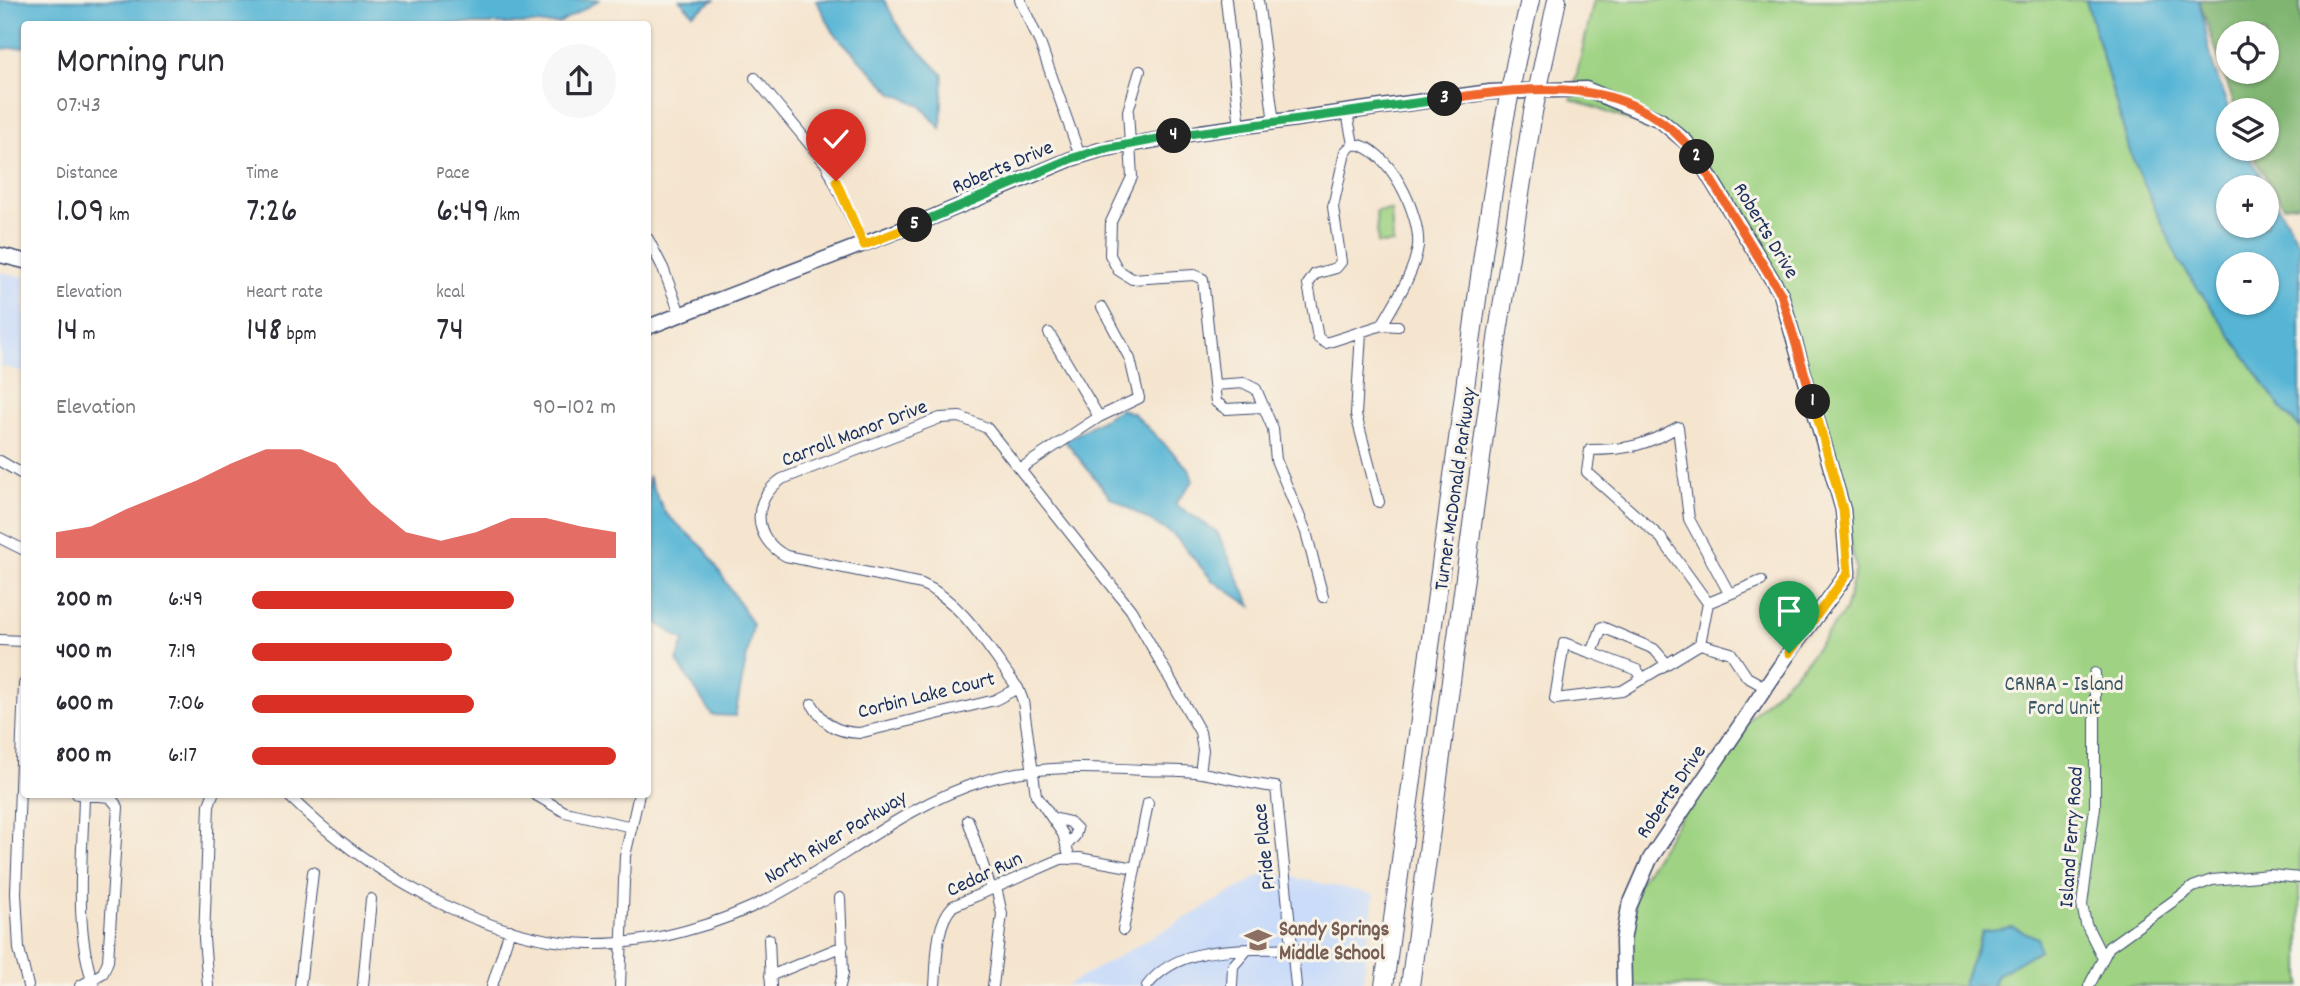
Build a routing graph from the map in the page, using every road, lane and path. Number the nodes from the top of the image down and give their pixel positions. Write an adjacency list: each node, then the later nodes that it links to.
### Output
1 (1020, 0): 13 (street)
2 (1226, 0): 10 (street)
3 (1258, 0): 9 (street)
4 (1530, 0): 93 (highway, Turner McDonald Parkway, bridge)
5 (1557, 0): 94 (highway, Turner McDonald Parkway, bridge)
6 (1140, 71): 11 (street)
7 (755, 78): 15 (street)
8 (1347, 113): 9 (street, Roberts Drive); 12 (street); 45 (street, Roberts Drive)
9 (1274, 122): 10 (street, Roberts Drive)
10 (1240, 127): 11 (street, Roberts Drive)
11 (1130, 144): 13 (street, Roberts Drive); 25 (street)
12 (1353, 144): 20 (street); 23 (street)
13 (1080, 156): 15 (street, Roberts Drive)
14 (651, 245): 19 (street)
15 (864, 245): 19 (street, Roberts Drive)
16 (0, 256): 17 (street)
17 (21, 260)
18 (1102, 307): 27 (street)
19 (681, 316): 21 (street, Roberts Drive)
20 (1382, 325): 22 (street); 23 (street)
21 (651, 326)
22 (1398, 326)
23 (1361, 332): 31 (street)
24 (1049, 333): 27 (street)
25 (1214, 385): 26 (street); 26 (street)
26 (1262, 407): 36 (street)
27 (1099, 417): 29 (street)
28 (0, 461): 30 (street)
29 (1020, 469): 46 (street, Carroll Manor Drive); 49 (street, Carroll Manor Drive)
30 (21, 473)
31 (1379, 502)
32 (0, 538): 33 (street)
33 (21, 548)
34 (1761, 581): 35 (street)
35 (1729, 593): 37 (street); 37 (street)
36 (1323, 597)
37 (1708, 603): 40 (street)
38 (0, 640): 39 (street)
39 (21, 641)
40 (1700, 644): 42 (street); 45 (street)
41 (1592, 653): 42 (street); 44 (street); 44 (street)
42 (1667, 664): 44 (street)
43 (2095, 673): 77 (street, Island Ferry Road)
44 (1643, 679)
45 (1765, 687): 95 (street, Roberts Drive)
46 (1018, 688): 47 (street, Corbin Lake Court); 48 (street, Carroll Manor Drive)
47 (812, 704)
48 (1032, 770): 49 (street, North River Parkway); 59 (street); 73 (street, North River Parkway)
49 (1200, 772): 50 (street, North River Parkway)
50 (1276, 787): 75 (street, Pride Place)
51 (22, 798): 80 (street)
52 (83, 798): 79 (street)
53 (111, 798): 79 (street)
54 (212, 798): 82 (street)
55 (291, 798): 70 (street, North River Parkway)
56 (541, 798): 61 (street)
57 (638, 798): 61 (street)
58 (1148, 803): 64 (street)
59 (1053, 818): 62 (street); 62 (street)
60 (968, 820): 67 (street)
61 (632, 827): 73 (street)
62 (1066, 846): 63 (street)
63 (1070, 859): 64 (street, Cedar Run); 67 (street, Cedar Run)
64 (1135, 868): 71 (street)
65 (313, 872): 83 (street)
66 (2300, 878): 77 (street)
67 (993, 888): 88 (street, Cedar Run); 89 (street)
68 (840, 898): 74 (street)
69 (371, 900): 84 (street)
70 (510, 930): 73 (street, North River Parkway); 85 (street)
71 (1123, 930)
72 (769, 939): 78 (street)
73 (621, 943): 86 (street)
74 (843, 946): 78 (street); 87 (street)
75 (1294, 948): 76 (street); 92 (street, Pride Place)
76 (1246, 951): 90 (street); 91 (street)
77 (2102, 956): 96 (street)
78 (771, 981)
79 (93, 984): 81 (street)
80 (28, 986)
81 (80, 986)
82 (208, 986)
83 (300, 986)
84 (363, 986)
85 (492, 986)
86 (620, 986)
87 (839, 986)
88 (934, 986)
89 (993, 986)
90 (1147, 986)
91 (1232, 986)
92 (1296, 986)
93 (1384, 986)
94 (1410, 986)
95 (1624, 986)
96 (2089, 986)

